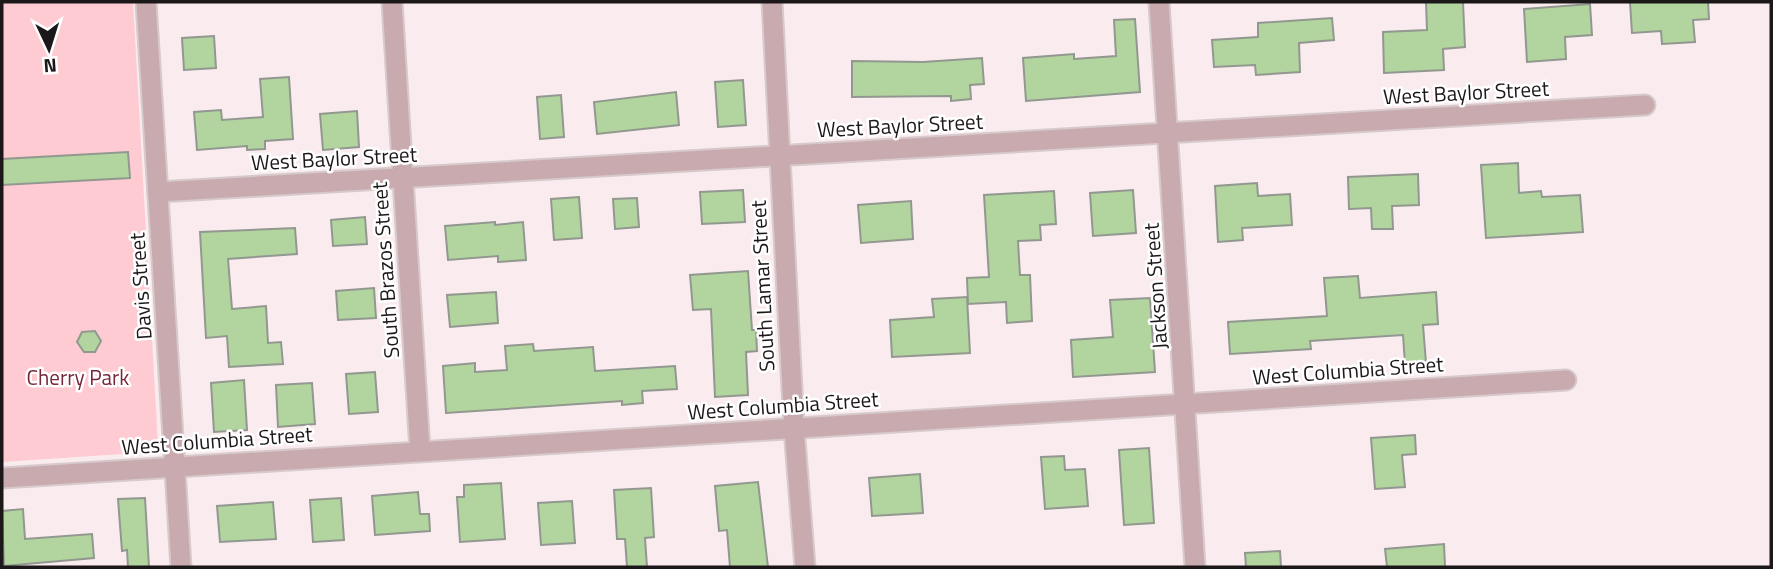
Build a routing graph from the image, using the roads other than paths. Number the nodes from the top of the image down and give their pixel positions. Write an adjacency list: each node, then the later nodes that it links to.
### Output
1 (146, 2): 9 (street, Davis Street)
2 (391, 2): 8 (street, South Brazos Street)
3 (772, 2): 7 (street, South Lamar Street)
4 (1159, 2): 6 (street, Jackson Street)
5 (1645, 106): 6 (street, West Baylor Street)
6 (1170, 133): 7 (street, West Baylor Street); 11 (street, Jackson Street)
7 (778, 156): 8 (street, West Baylor Street); 12 (street, South Lamar Street)
8 (402, 177): 9 (street, West Baylor Street); 13 (street, South Brazos Street)
9 (158, 192): 14 (street, Davis Street)
10 (1566, 380): 11 (street, West Columbia Street)
11 (1186, 404): 12 (street, West Columbia Street); 18 (street, Jackson Street)
12 (794, 428): 13 (street, West Columbia Street); 17 (street, South Lamar Street)
13 (420, 451): 14 (street, West Columbia Street)
14 (175, 466): 15 (street, West Columbia Street); 16 (street, Davis Street)
15 (2, 478)
16 (181, 567)
17 (805, 567)
18 (1195, 567)

